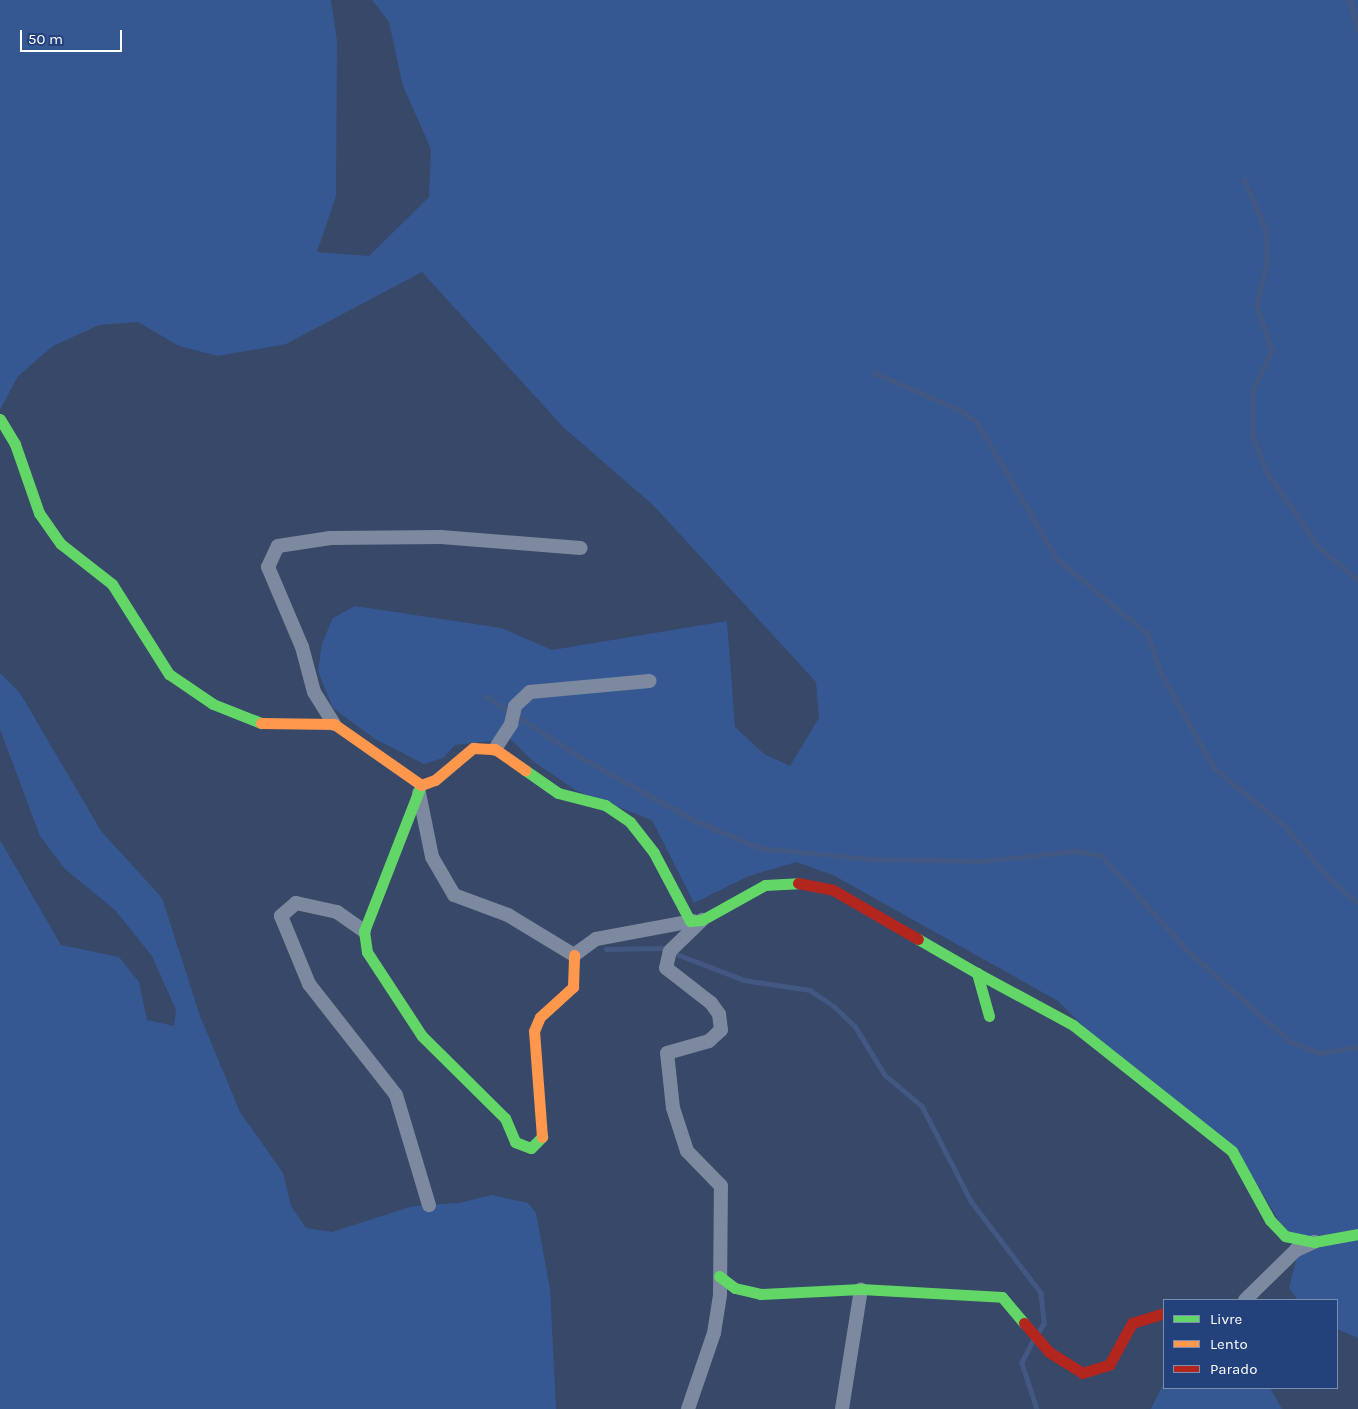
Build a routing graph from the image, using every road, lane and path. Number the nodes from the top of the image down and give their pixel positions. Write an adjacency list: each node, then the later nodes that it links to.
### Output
1 (0, 419): 4 (street)
2 (581, 548): 4 (street)
3 (648, 681): 5 (street)
4 (334, 724): 6 (street)
5 (495, 749): 6 (street); 7 (street)
6 (421, 785): 8 (street); 9 (street)
7 (698, 920): 9 (street); 10 (street); 15 (street)
8 (364, 931): 9 (street); 12 (street)
9 (574, 955)
10 (977, 973): 11 (street); 14 (street)
11 (989, 1016)
12 (429, 1205)
13 (1358, 1234): 14 (street)
14 (1314, 1242): 17 (street)
15 (719, 1276): 16 (street); 19 (street)
16 (861, 1289): 18 (street); 20 (street)
17 (1246, 1299)
18 (1163, 1313)
19 (688, 1409)
20 (842, 1409)

